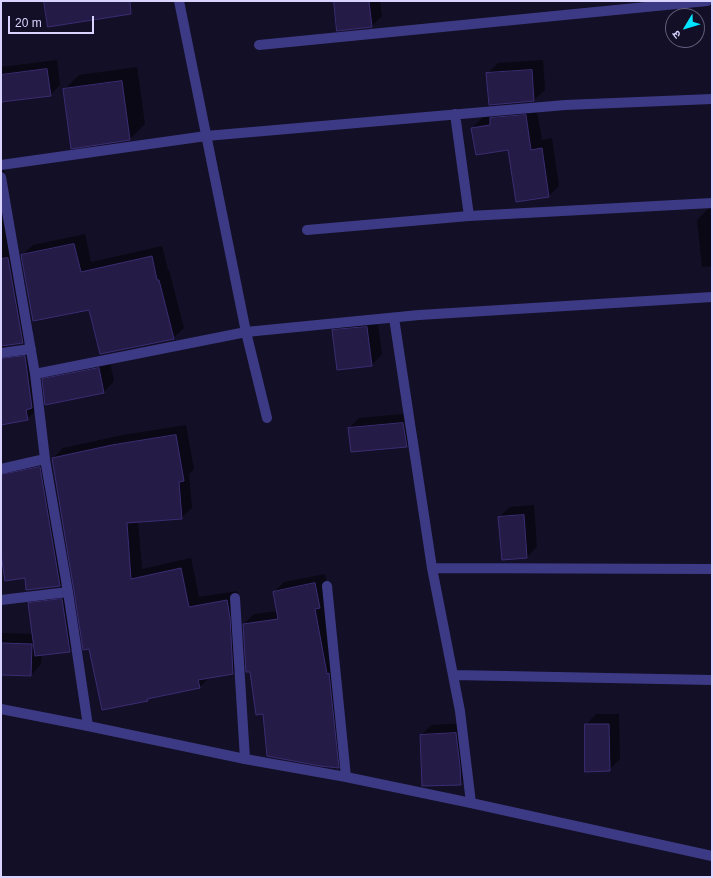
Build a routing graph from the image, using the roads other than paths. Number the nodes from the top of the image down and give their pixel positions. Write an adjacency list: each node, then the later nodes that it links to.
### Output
1 (179, 1): 7 (street)
2 (707, 1): 3 (street)
3 (697, 2): 4 (street)
4 (259, 45)
5 (712, 99): 6 (street)
6 (455, 114): 7 (street); 11 (street)
7 (206, 136): 8 (street); 17 (street)
8 (1, 165)
9 (1, 177): 13 (street)
10 (712, 203): 11 (street)
11 (469, 216): 12 (street)
12 (307, 230)
13 (11, 238): 14 (street); 18 (street)
14 (1, 240)
15 (712, 297): 16 (street)
16 (394, 318): 17 (street); 24 (street)
17 (246, 332): 20 (street); 21 (street)
18 (31, 349): 19 (street); 20 (street)
19 (1, 354)
20 (35, 374): 22 (street)
21 (267, 418)
22 (45, 459): 23 (street); 27 (street)
23 (1, 469)
24 (432, 568): 25 (street); 30 (street)
25 (712, 569)
26 (327, 586): 35 (street)
27 (68, 592): 29 (street); 33 (street)
28 (235, 598): 34 (street)
29 (1, 600)
30 (453, 675): 31 (street); 36 (street)
31 (712, 680)
32 (1, 709): 33 (street)
33 (88, 726): 34 (street)
34 (245, 759): 35 (street)
35 (346, 777): 36 (street)
36 (471, 803): 37 (street)
37 (712, 856)

